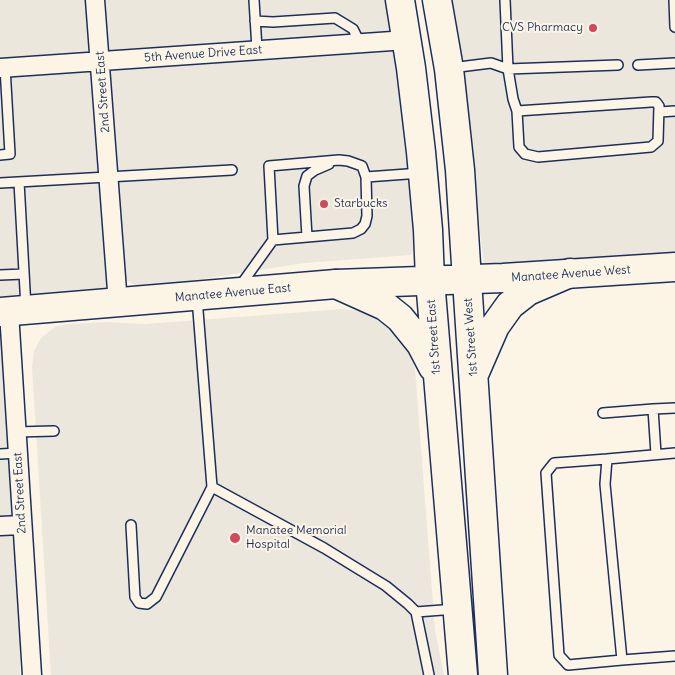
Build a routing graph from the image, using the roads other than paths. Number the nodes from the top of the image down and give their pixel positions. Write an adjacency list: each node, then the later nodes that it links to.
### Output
1 (95, 0): 12 (street, 2nd Street East)
2 (254, 0): 7 (lane)
3 (400, 0): 9 (main road, 1st Street East)
4 (437, 0): 17 (main road, 1st Street West)
5 (505, 0): 18 (lane)
6 (674, 0): 8 (lane)
7 (255, 21): 10 (lane); 11 (lane)
8 (675, 27)
9 (407, 40): 10 (street, 5th Avenue Drive East); 25 (main road, 1st Street East)
10 (360, 43): 11 (street, 5th Avenue Drive East)
11 (257, 50): 12 (street, 5th Avenue Drive East)
12 (101, 61): 16 (street, 5th Avenue Drive East); 26 (street, 2nd Street East)
13 (675, 63): 14 (lane)
14 (638, 65)
15 (618, 66): 18 (lane)
16 (2, 68): 22 (lane)
17 (449, 69): 18 (lane); 37 (main road, 1st Street West)
18 (508, 69): 19 (lane)
19 (517, 111): 21 (lane); 21 (lane)
20 (675, 111): 21 (lane)
21 (659, 112)
22 (0, 155)
23 (339, 160): 27 (lane); 30 (lane); 31 (lane)
24 (232, 170): 26 (lane)
25 (423, 172): 27 (lane); 36 (main road, 1st Street East)
26 (109, 176): 28 (lane); 41 (street, 2nd Street East)
27 (366, 177): 30 (lane)
28 (19, 182): 29 (lane); 34 (lane)
29 (0, 183)
30 (307, 237): 31 (lane)
31 (273, 240): 39 (lane)
32 (675, 267): 33 (main road, Manatee Avenue West)
33 (570, 273): 37 (main road, Manatee Avenue West); 44 (main road)
34 (24, 274): 35 (lane); 42 (lane)
35 (0, 276)
36 (430, 280): 37 (main road, Manatee Avenue East); 38 (main road, Manatee Avenue East); 43 (main road, 1st Street East)
37 (467, 280): 44 (main road, 1st Street West)
38 (336, 284): 39 (main road, Manatee Avenue East); 43 (main road)
39 (235, 293): 40 (main road, Manatee Avenue East)
40 (197, 297): 41 (main road, Manatee Avenue East); 55 (lane)
41 (118, 304): 42 (main road, Manatee Avenue East)
42 (12, 312): 49 (street, 2nd Street East)
43 (436, 373): 59 (main road, 1st Street East)
44 (474, 376): 66 (main road, 1st Street West)
45 (675, 408): 46 (lane)
46 (653, 409): 47 (lane); 53 (lane)
47 (603, 413)
48 (54, 430): 49 (lane)
49 (16, 432): 50 (street, 2nd Street East)
50 (18, 453): 52 (lane); 56 (street, 2nd Street East)
51 (675, 453): 53 (lane)
52 (0, 454)
53 (656, 454): 54 (lane)
54 (607, 459): 62 (lane); 62 (lane)
55 (212, 487): 57 (lane); 60 (lane)
56 (22, 525): 58 (street); 63 (street, 2nd Street East)
57 (131, 525)
58 (0, 526)
59 (457, 609): 60 (lane); 65 (main road, 1st Street East)
60 (416, 612): 64 (lane)
61 (675, 656): 62 (lane)
62 (622, 660)
63 (32, 675)
64 (429, 675)
65 (463, 675)
66 (493, 675)

